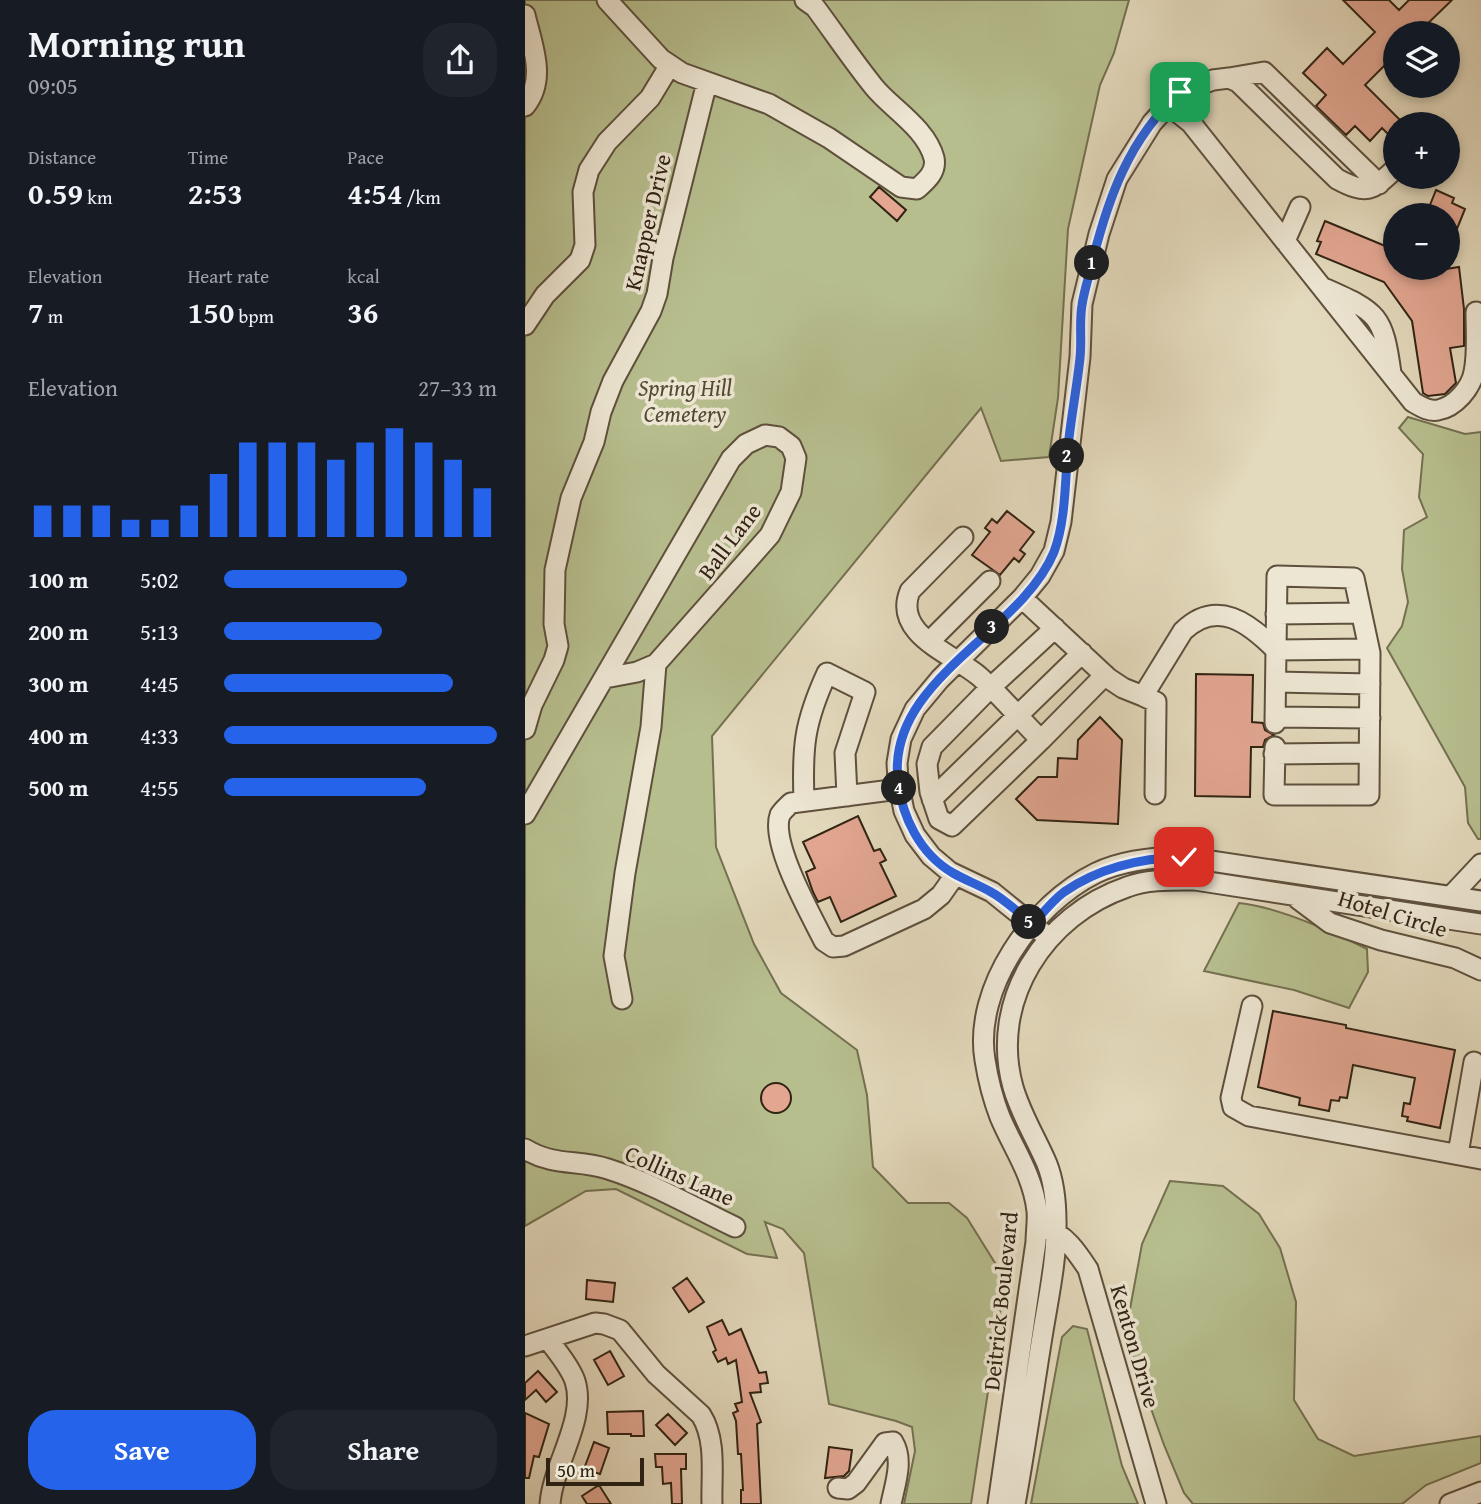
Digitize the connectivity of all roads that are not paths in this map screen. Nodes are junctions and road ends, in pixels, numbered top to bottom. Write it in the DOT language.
graph roads {
  1 [pos="525,0"];
  2 [pos="607,0"];
  3 [pos="805,0"];
  4 [pos="525,7"];
  5 [pos="525,15"];
  6 [pos="670,65"];
  7 [pos="707,82"];
  8 [pos="1167,104"];
  9 [pos="525,106"];
  10 [pos="1383,181"];
  11 [pos="1300,207"];
  12 [pos="1285,241"];
  13 [pos="1476,312"];
  14 [pos="525,325"];
  15 [pos="963,537"];
  16 [pos="990,581"];
  17 [pos="1022,598"];
  18 [pos="1361,613"];
  19 [pos="1276,614"];
  20 [pos="1055,628"];
  21 [pos="929,642"];
  22 [pos="1369,649"];
  23 [pos="1276,650"];
  24 [pos="1082,653"];
  25 [pos="957,662"];
  26 [pos="656,664"];
  27 [pos="1105,675"];
  28 [pos="605,678"];
  29 [pos="1276,682"];
  30 [pos="1370,684"];
  31 [pos="990,688"];
  32 [pos="1143,696"];
  33 [pos="1017,716"];
  34 [pos="1370,718"];
  35 [pos="525,729"];
  36 [pos="1041,740"];
  37 [pos="1369,753"];
  38 [pos="899,789"];
  39 [pos="1155,794"];
  40 [pos="848,796"];
  41 [pos="932,799"];
  42 [pos="804,801"];
  43 [pos="525,814"];
  44 [pos="1481,864"];
  45 [pos="955,875"];
  46 [pos="1294,896"];
  47 [pos="1451,896"];
  48 [pos="1481,901"];
  49 [pos="1033,924"];
  50 [pos="1481,924"];
  51 [pos="1049,938"];
  52 [pos="1481,970"];
  53 [pos="622,999"];
  54 [pos="1252,1006"];
  55 [pos="1475,1062"];
  56 [pos="525,1149"];
  57 [pos="1458,1154"];
  58 [pos="1481,1159"];
  59 [pos="1036,1226"];
  60 [pos="735,1227"];
  61 [pos="1056,1232"];
  62 [pos="548,1339"];
  63 [pos="525,1346"];
  64 [pos="838,1488"];
  65 [pos="1481,1492"];
  66 [pos="550,1504"];
  67 [pos="712,1504"];
  68 [pos="891,1504"];
  69 [pos="998,1504"];
  70 [pos="1015,1504"];
  71 [pos="1156,1504"];
  72 [pos="1450,1504"];
  1 -- 4 [label="street"];
  2 -- 6 [label="street"];
  3 -- 7 [label="street"];
  5 -- 9 [label="street"];
  6 -- 7 [label="street"];
  6 -- 14 [label="street"];
  7 -- 35 [label="street, Knapper Drive"];
  8 -- 10 [label="street"];
  8 -- 12 [label="street"];
  8 -- 17 [label="street"];
  11 -- 12 [label="street"];
  12 -- 13 [label="street"];
  15 -- 21 [label="street"];
  16 -- 21 [label="street"];
  17 -- 20 [label="street"];
  17 -- 25 [label="street"];
  18 -- 19 [label="street"];
  18 -- 19 [label="street"];
  18 -- 22 [label="street"];
  19 -- 23 [label="street"];
  20 -- 24 [label="street"];
  20 -- 31 [label="street"];
  21 -- 25 [label="street"];
  22 -- 23 [label="street"];
  22 -- 30 [label="street"];
  23 -- 29 [label="street"];
  23 -- 32 [label="street"];
  24 -- 27 [label="street"];
  24 -- 33 [label="street"];
  25 -- 31 [label="street"];
  25 -- 38 [label="street"];
  26 -- 28 [label="street"];
  26 -- 28 [label="street, Ball Lane"];
  26 -- 53 [label="street"];
  27 -- 32 [label="street"];
  27 -- 36 [label="street"];
  28 -- 43 [label="street, Ball Lane"];
  29 -- 30 [label="street"];
  29 -- 34 [label="street"];
  30 -- 34 [label="street"];
  31 -- 33 [label="street"];
  31 -- 41 [label="street"];
  32 -- 39 [label="street"];
  33 -- 36 [label="street"];
  33 -- 41 [label="street"];
  34 -- 37 [label="street"];
  36 -- 41 [label="street"];
  37 -- 37 [label="street"];
  38 -- 40 [label="street"];
  38 -- 45 [label="street"];
  40 -- 42 [label="street"];
  40 -- 42 [label="street"];
  42 -- 45 [label="street"];
  44 -- 47 [label="street"];
  45 -- 49 [label="street"];
  46 -- 50 [label="street, Deitrick Boulevard"];
  46 -- 51 [label="street, Deitrick Boulevard"];
  46 -- 52 [label="street, Hotel Circle"];
  47 -- 48 [label="street, Deitrick Boulevard"];
  47 -- 49 [label="street, Deitrick Boulevard"];
  49 -- 51 [label="street"];
  49 -- 59 [label="street, Deitrick Boulevard"];
  51 -- 61 [label="street, Deitrick Boulevard"];
  54 -- 57 [label="street"];
  55 -- 57 [label="street"];
  56 -- 60 [label="street, Collins Lane"];
  57 -- 58 [label="street"];
  59 -- 61 [label="street, Kenton Drive"];
  59 -- 69 [label="street, Deitrick Boulevard"];
  61 -- 70 [label="street, Deitrick Boulevard"];
  61 -- 71 [label="street, Kenton Drive"];
  62 -- 63 [label="street"];
  62 -- 66 [label="street"];
  62 -- 67 [label="street"];
  64 -- 68 [label="street"];
  65 -- 72 [label="street"];
}
